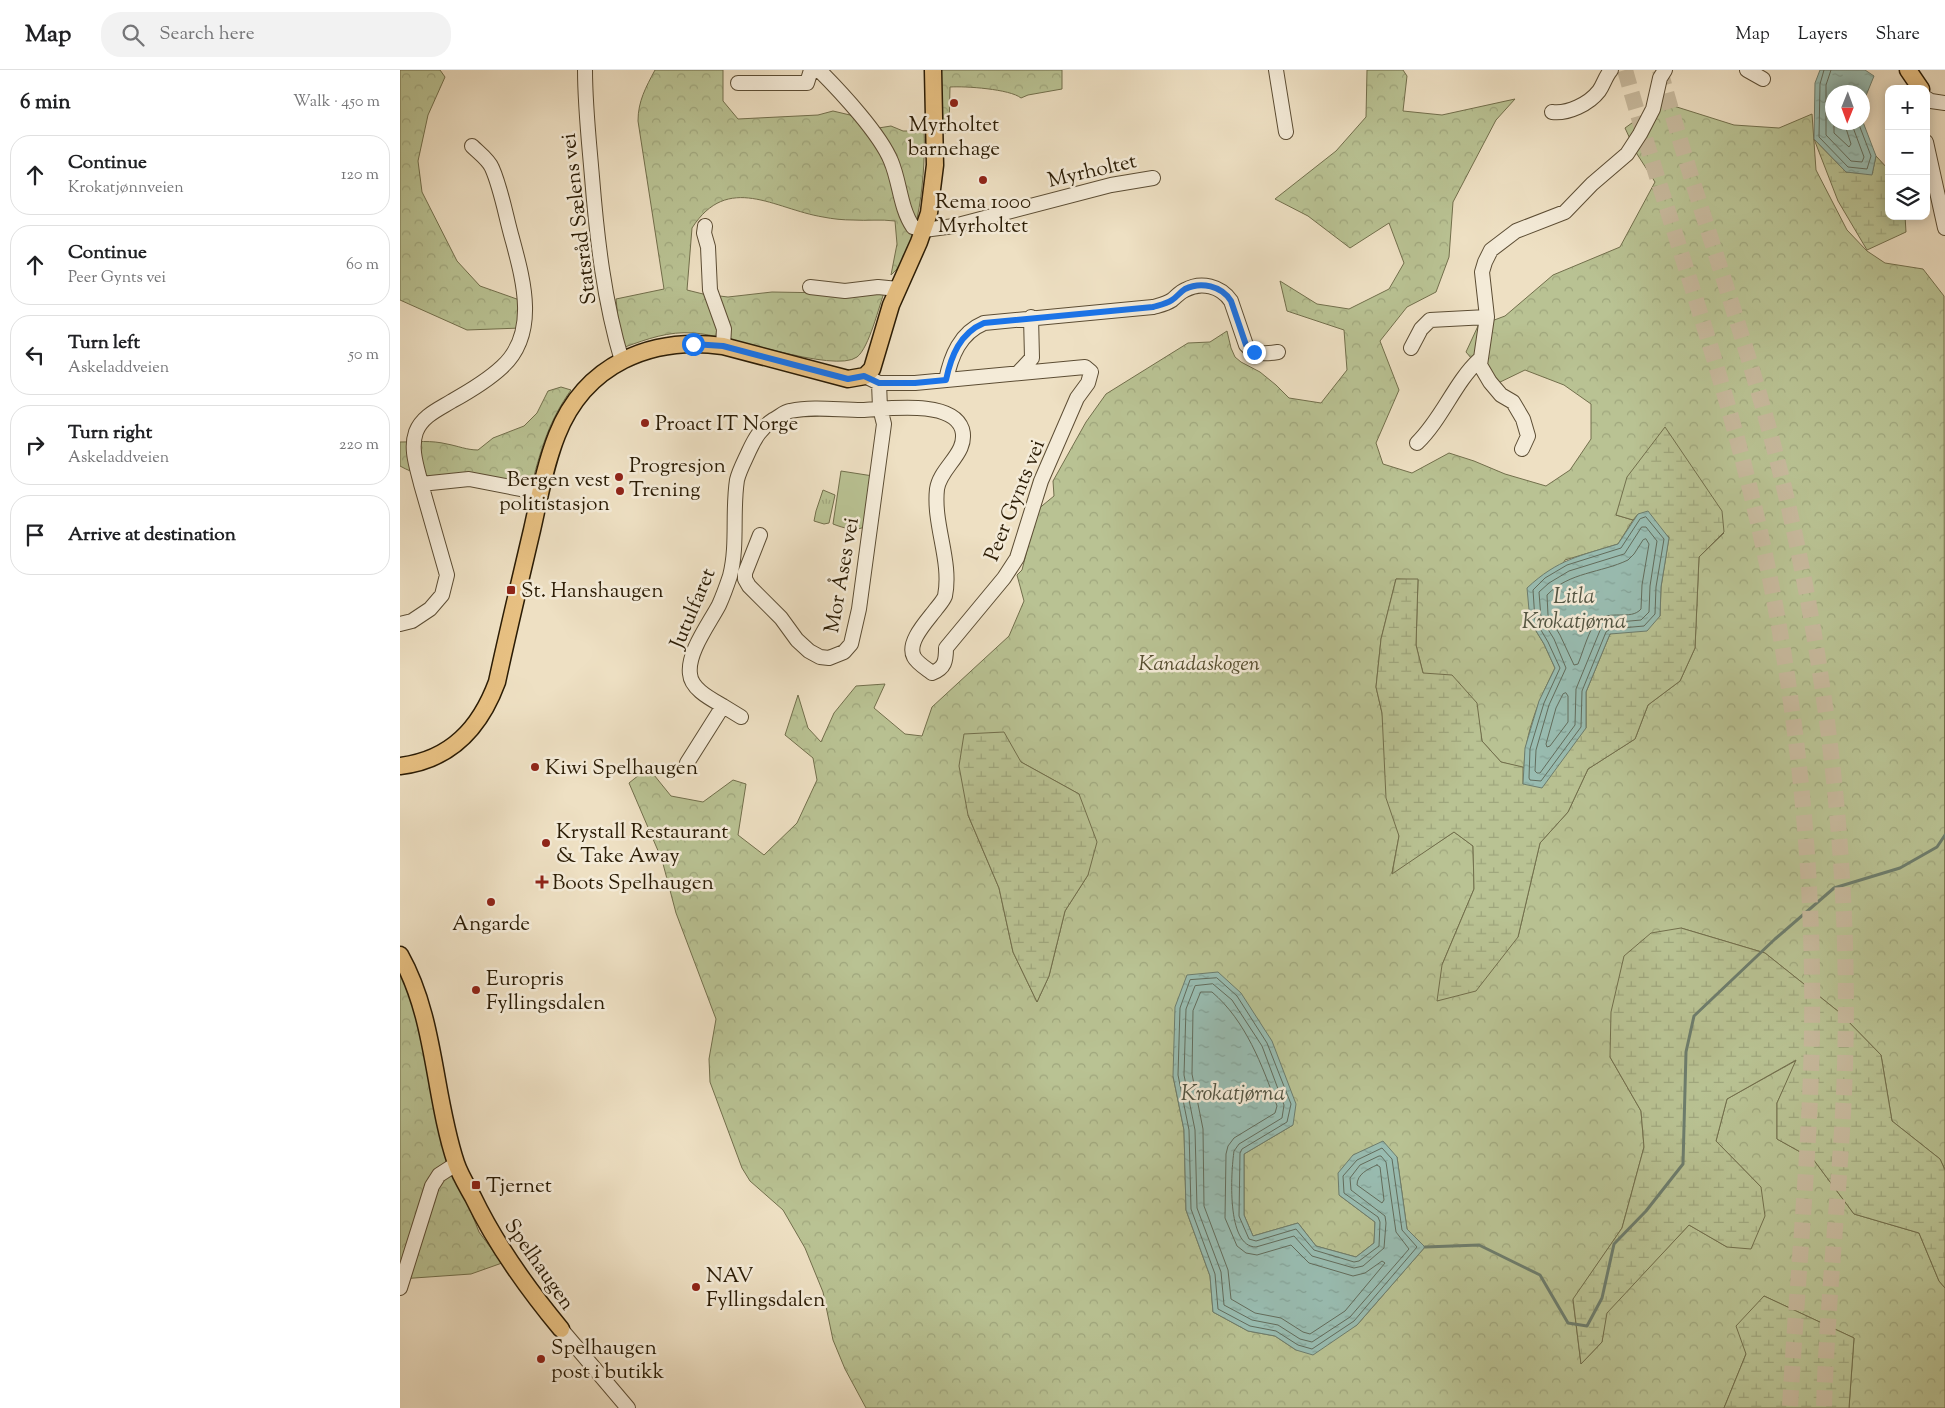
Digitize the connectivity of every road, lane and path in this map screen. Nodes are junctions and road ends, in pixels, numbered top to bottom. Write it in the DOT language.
graph roads {
  1 [pos="585,70"];
  2 [pos="811,70"];
  3 [pos="819,70"];
  4 [pos="933,70"];
  5 [pos="1611,70"];
  6 [pos="1665,70"];
  7 [pos="1746,70"];
  8 [pos="1908,70"];
  9 [pos="1274,74"];
  10 [pos="1763,79"];
  11 [pos="738,83"];
  12 [pos="1918,85"];
  13 [pos="1930,100"];
  14 [pos="1945,103"];
  15 [pos="1552,112"];
  16 [pos="1290,130"];
  17 [pos="472,146"];
  18 [pos="1930,160"];
  19 [pos="1152,178"];
  20 [pos="705,226"];
  21 [pos="1945,228"];
  22 [pos="924,230"];
  23 [pos="810,287"];
  24 [pos="898,289"];
  25 [pos="1031,317"];
  26 [pos="1488,317"];
  27 [pos="723,346"];
  28 [pos="1411,348"];
  29 [pos="1278,352"];
  30 [pos="1479,360"];
  31 [pos="622,361"];
  32 [pos="1018,373"];
  33 [pos="872,379"];
  34 [pos="946,380"];
  35 [pos="880,408"];
  36 [pos="1417,442"];
  37 [pos="1522,449"];
  38 [pos="421,484"];
  39 [pos="541,493"];
  40 [pos="760,535"];
  41 [pos="400,624"];
  42 [pos="723,706"];
  43 [pos="741,716"];
  44 [pos="687,764"];
  45 [pos="400,766"];
  46 [pos="400,955"];
  47 [pos="456,1164"];
  48 [pos="400,1288"];
  49 [pos="561,1329"];
  50 [pos="628,1408"];
  1 -- 31 [label="street, Statsråd Sælens vei"];
  2 -- 11 [label="street"];
  3 -- 22 [label="street"];
  4 -- 22 [label="main road"];
  5 -- 15 [label="street"];
  6 -- 26 [label="street"];
  7 -- 10 [label="street"];
  8 -- 12 [label="main road"];
  9 -- 16 [label="street"];
  13 -- 14 [label="street"];
  17 -- 38 [label="street"];
  18 -- 21 [label="street"];
  19 -- 22 [label="street, Myrholtet"];
  20 -- 27 [label="street"];
  22 -- 24 [label="main road"];
  23 -- 24 [label="street"];
  24 -- 33 [label="main road"];
  25 -- 29 [label="street"];
  25 -- 32 [label="street"];
  25 -- 34 [label="street"];
  26 -- 28 [label="street"];
  26 -- 30 [label="street"];
  27 -- 31 [label="main road"];
  27 -- 33 [label="main road"];
  30 -- 36 [label="street"];
  30 -- 37 [label="street"];
  31 -- 39 [label="main road"];
  32 -- 34 [label="street, Peer Gynts vei"];
  32 -- 35 [label="street, Peer Gynts vei"];
  33 -- 34 [label="street, Peer Gynts vei"];
  33 -- 35 [label="street, Mor Åses vei"];
  35 -- 40 [label="street, Mor Åses vei"];
  35 -- 42 [label="street, Jutulfaret"];
  38 -- 39 [label="street"];
  38 -- 41 [label="street"];
  39 -- 45 [label="main road"];
  42 -- 43 [label="street, Jutulfaret"];
  42 -- 44 [label="street"];
  46 -- 47 [label="main road, Spelhaugen"];
  47 -- 48 [label="street"];
  47 -- 49 [label="main road, Spelhaugen"];
  49 -- 50 [label="street, Spelhaugen"];
}
